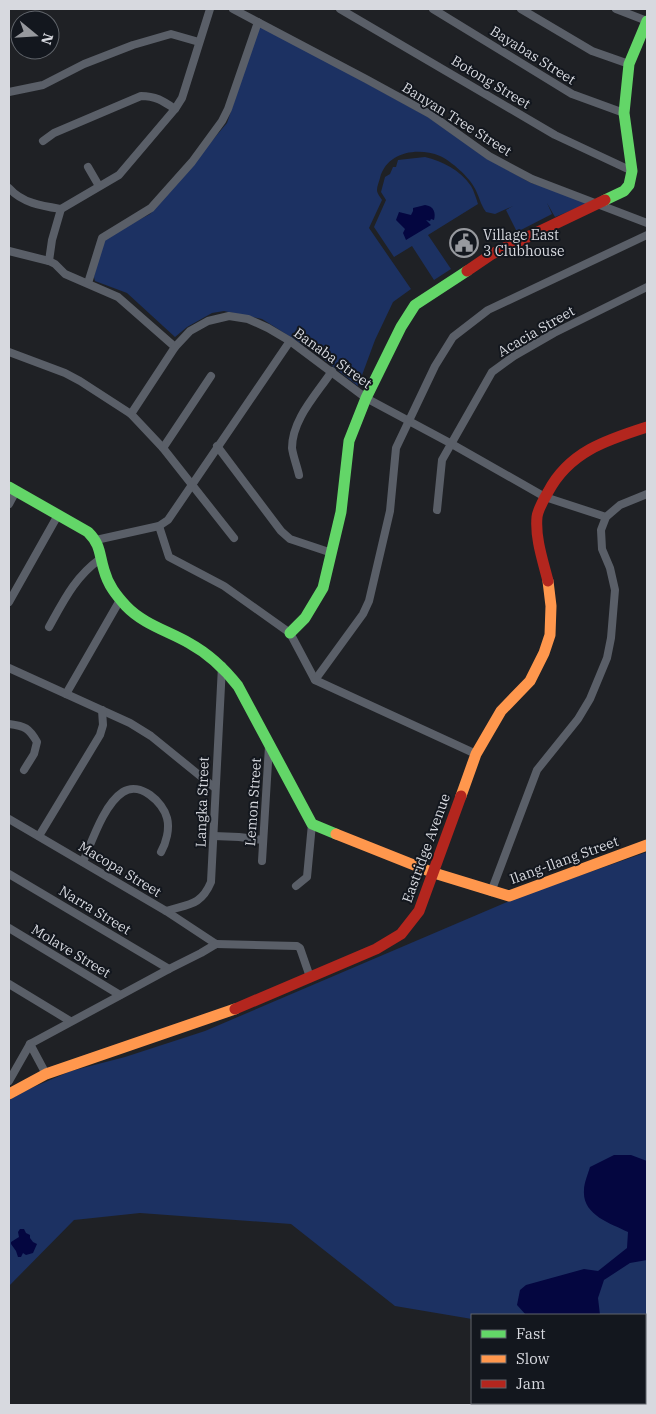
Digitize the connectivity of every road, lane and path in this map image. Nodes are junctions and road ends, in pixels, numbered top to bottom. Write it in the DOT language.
graph roads {
  1 [pos="210,9"];
  2 [pos="233,9"];
  3 [pos="340,9"];
  4 [pos="433,9"];
  5 [pos="521,9"];
  6 [pos="616,9"];
  7 [pos="647,21"];
  8 [pos="258,22"];
  9 [pos="198,42"];
  10 [pos="629,64"];
  11 [pos="9,92"];
  12 [pos="175,109"];
  13 [pos="624,113"];
  14 [pos="43,141"];
  15 [pos="88,167"];
  16 [pos="632,171"];
  17 [pos="100,186"];
  18 [pos="9,188"];
  19 [pos="598,204"];
  20 [pos="61,209"];
  21 [pos="647,223"];
  22 [pos="647,235"];
  23 [pos="9,251"];
  24 [pos="49,261"];
  25 [pos="88,283"];
  26 [pos="647,287"];
  27 [pos="290,341"];
  28 [pos="175,347"];
  29 [pos="9,352"];
  30 [pos="332,371"];
  31 [pos="211,376"];
  32 [pos="366,398"];
  33 [pos="130,414"];
  34 [pos="409,421"];
  35 [pos="647,427"];
  36 [pos="450,443"];
  37 [pos="217,446"];
  38 [pos="163,448"];
  39 [pos="299,475"];
  40 [pos="192,486"];
  41 [pos="12,489"];
  42 [pos="647,494"];
  43 [pos="545,498"];
  44 [pos="9,504"];
  45 [pos="437,510"];
  46 [pos="58,515"];
  47 [pos="606,517"];
  48 [pos="159,526"];
  49 [pos="234,538"];
  50 [pos="96,540"];
  51 [pos="332,553"];
  52 [pos="100,559"];
  53 [pos="120,600"];
  54 [pos="9,602"];
  55 [pos="50,627"];
  56 [pos="290,633"];
  57 [pos="222,666"];
  58 [pos="9,668"];
  59 [pos="315,680"];
  60 [pos="66,694"];
  61 [pos="102,710"];
  62 [pos="9,724"];
  63 [pos="269,744"];
  64 [pos="476,754"];
  65 [pos="24,770"];
  66 [pos="215,788"];
  67 [pos="9,819"];
  68 [pos="312,824"];
  69 [pos="39,836"];
  70 [pos="214,836"];
  71 [pos="263,840"];
  72 [pos="647,845"];
  73 [pos="161,852"];
  74 [pos="262,861"];
  75 [pos="82,862"];
  76 [pos="434,872"];
  77 [pos="9,874"];
  78 [pos="296,886"];
  79 [pos="491,892"];
  80 [pos="166,911"];
  81 [pos="9,928"];
  82 [pos="216,944"];
  83 [pos="169,968"];
  84 [pos="310,977"];
  85 [pos="9,984"];
  86 [pos="120,995"];
  87 [pos="70,1021"];
  88 [pos="30,1044"];
  89 [pos="46,1074"];
  90 [pos="9,1081"];
  91 [pos="9,1094"];
  1 -- 9 [label="street"];
  2 -- 8 [label="street, Banyan Tree Street"];
  3 -- 16 [label="street, Botong Street"];
  4 -- 13 [label="street, Bayabas Street"];
  5 -- 10 [label="street"];
  6 -- 7 [label="street"];
  7 -- 10 [label="street"];
  8 -- 19 [label="street, Banyan Tree Street"];
  8 -- 25 [label="street"];
  9 -- 11 [label="street"];
  9 -- 12 [label="street"];
  10 -- 13 [label="street"];
  12 -- 14 [label="street"];
  12 -- 17 [label="street"];
  13 -- 16 [label="street"];
  15 -- 17 [label="street"];
  16 -- 19 [label="street"];
  17 -- 20 [label="street"];
  18 -- 20 [label="street"];
  19 -- 21 [label="street, Banyan Tree Street"];
  19 -- 32 [label="street"];
  20 -- 24 [label="street"];
  22 -- 34 [label="street"];
  23 -- 24 [label="street"];
  24 -- 25 [label="street"];
  25 -- 28 [label="street"];
  26 -- 36 [label="street, Acacia Street"];
  27 -- 28 [label="street, Banaba Street"];
  27 -- 30 [label="street, Banaba Street"];
  27 -- 37 [label="street"];
  28 -- 33 [label="street, Banaba Street"];
  29 -- 33 [label="street"];
  30 -- 32 [label="street, Banaba Street"];
  30 -- 39 [label="street"];
  31 -- 38 [label="street"];
  32 -- 34 [label="street, Banaba Street"];
  32 -- 51 [label="street"];
  33 -- 38 [label="street"];
  34 -- 36 [label="street, Banaba Street"];
  34 -- 59 [label="street"];
  35 -- 43 [label="street, Eastridge Avenue"];
  36 -- 43 [label="street, Banaba Street"];
  36 -- 45 [label="street, Acacia Street"];
  37 -- 40 [label="street"];
  37 -- 51 [label="street"];
  38 -- 40 [label="street"];
  40 -- 48 [label="street"];
  40 -- 49 [label="street"];
  41 -- 44 [label="street"];
  41 -- 46 [label="street"];
  42 -- 47 [label="street"];
  43 -- 47 [label="street, Banaba Street"];
  43 -- 64 [label="street, Eastridge Avenue"];
  46 -- 50 [label="street"];
  46 -- 54 [label="street"];
  47 -- 79 [label="street"];
  48 -- 50 [label="street"];
  48 -- 56 [label="street"];
  50 -- 52 [label="street"];
  51 -- 56 [label="street"];
  52 -- 53 [label="street"];
  52 -- 55 [label="street"];
  53 -- 57 [label="street"];
  53 -- 60 [label="street"];
  56 -- 59 [label="street"];
  57 -- 63 [label="street"];
  57 -- 66 [label="street, Langka Street"];
  58 -- 60 [label="street"];
  59 -- 64 [label="street"];
  60 -- 61 [label="street"];
  61 -- 66 [label="street"];
  61 -- 69 [label="street"];
  62 -- 65 [label="street"];
  63 -- 68 [label="street"];
  63 -- 71 [label="street, Lemon Street"];
  64 -- 76 [label="street, Eastridge Avenue"];
  66 -- 70 [label="street, Langka Street"];
  67 -- 69 [label="street, Macopa Street"];
  68 -- 76 [label="street, Ilang-Ilang Street"];
  68 -- 78 [label="street"];
  69 -- 75 [label="street, Macopa Street"];
  70 -- 71 [label="street"];
  70 -- 80 [label="street, Langka Street"];
  71 -- 74 [label="street, Lemon Street"];
  72 -- 79 [label="street, Ilang-Ilang Street"];
  73 -- 75 [label="street"];
  75 -- 80 [label="street, Macopa Street"];
  76 -- 79 [label="street, Ilang-Ilang Street"];
  76 -- 84 [label="street, Eastridge Avenue"];
  77 -- 83 [label="street, Narra Street"];
  80 -- 82 [label="street, Macopa Street"];
  81 -- 86 [label="street, Molave Street"];
  82 -- 83 [label="street"];
  82 -- 84 [label="street"];
  83 -- 86 [label="street"];
  84 -- 89 [label="street, Eastridge Avenue"];
  85 -- 87 [label="street"];
  86 -- 87 [label="street"];
  87 -- 88 [label="street"];
  88 -- 89 [label="street"];
  88 -- 90 [label="street"];
  89 -- 91 [label="street, Eastridge Avenue"];
}
